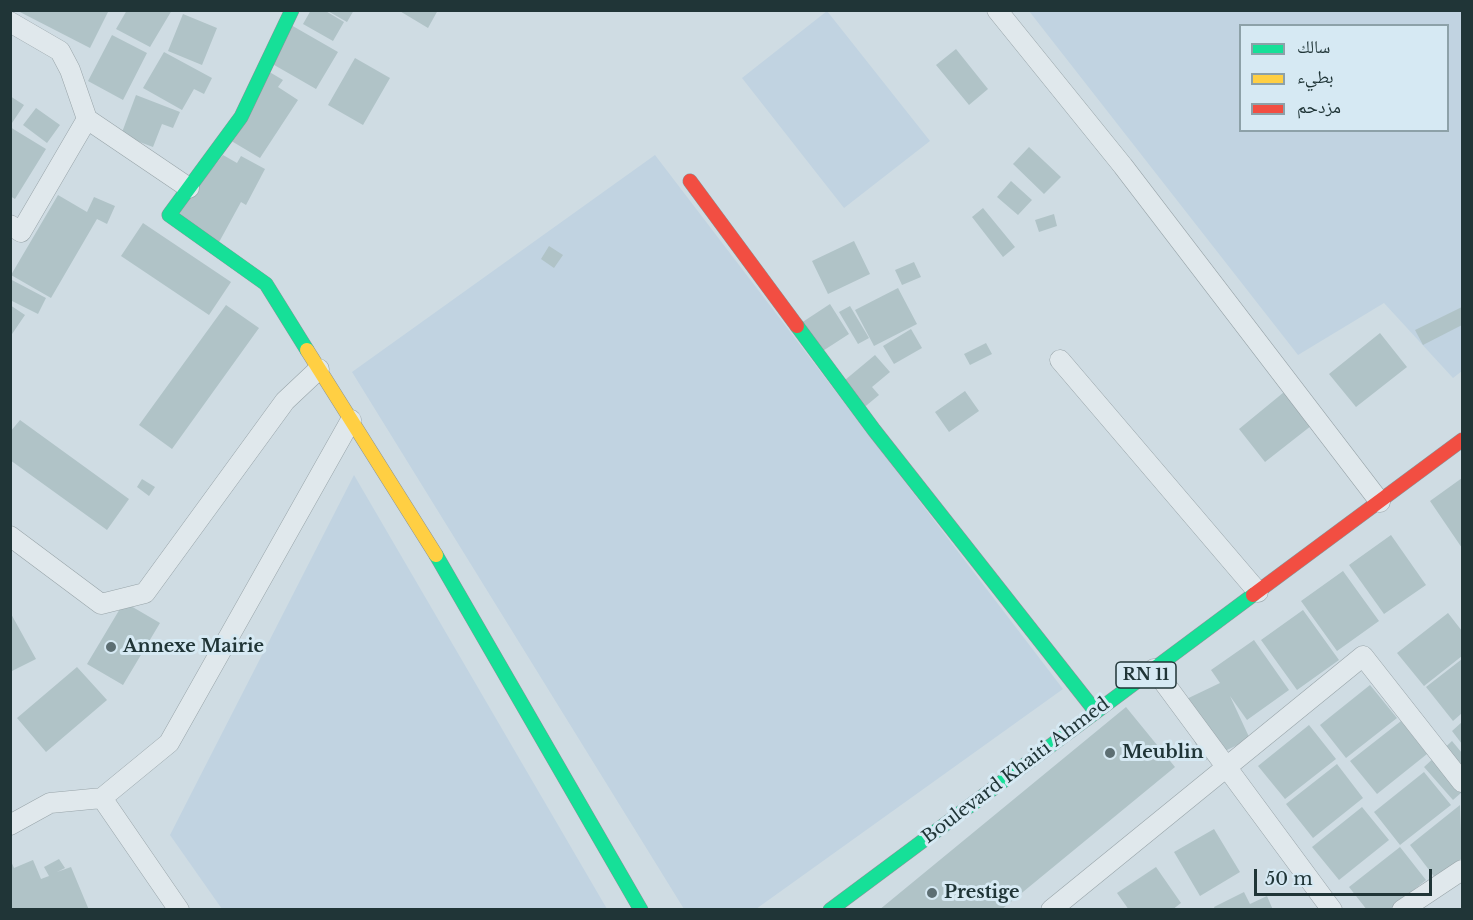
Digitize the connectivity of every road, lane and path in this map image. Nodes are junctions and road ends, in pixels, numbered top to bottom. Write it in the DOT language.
graph roads {
  1 [pos="292,10"];
  2 [pos="997,10"];
  3 [pos="10,22"];
  4 [pos="87,119"];
  5 [pos="690,181"];
  6 [pos="189,188"];
  7 [pos="10,225"];
  8 [pos="1060,360"];
  9 [pos="319,369"];
  10 [pos="351,420"];
  11 [pos="1462,440"];
  12 [pos="1380,501"];
  13 [pos="10,536"];
  14 [pos="1258,592"];
  15 [pos="1154,669"];
  16 [pos="1096,712"];
  17 [pos="1226,768"];
  18 [pos="1462,782"];
  19 [pos="102,798"];
  20 [pos="50,803"];
  21 [pos="10,812"];
  22 [pos="10,825"];
  23 [pos="1462,870"];
  24 [pos="179,909"];
  25 [pos="641,909"];
  26 [pos="830,909"];
  27 [pos="1051,909"];
  28 [pos="1332,909"];
  29 [pos="1402,909"];
  1 -- 6 [label="main road"];
  2 -- 12 [label="street"];
  3 -- 4 [label="street"];
  4 -- 6 [label="street"];
  4 -- 7 [label="street"];
  5 -- 16 [label="main road"];
  6 -- 9 [label="main road"];
  8 -- 14 [label="street"];
  9 -- 10 [label="main road"];
  9 -- 13 [label="street"];
  10 -- 19 [label="street"];
  10 -- 25 [label="main road"];
  11 -- 12 [label="main road, Boulevard Khaiti Ahmed / RN 11"];
  12 -- 14 [label="main road, Boulevard Khaiti Ahmed / RN 11"];
  14 -- 15 [label="main road, Boulevard Khaiti Ahmed / RN 11"];
  15 -- 16 [label="main road, Boulevard Khaiti Ahmed / RN 11"];
  15 -- 17 [label="street"];
  16 -- 26 [label="main road, Boulevard Khaiti Ahmed / RN 11"];
  17 -- 18 [label="street"];
  17 -- 27 [label="street"];
  17 -- 28 [label="street"];
  19 -- 20 [label="street"];
  19 -- 24 [label="street"];
  20 -- 21 [label="street"];
  20 -- 22 [label="street"];
  23 -- 29 [label="street"];
}
